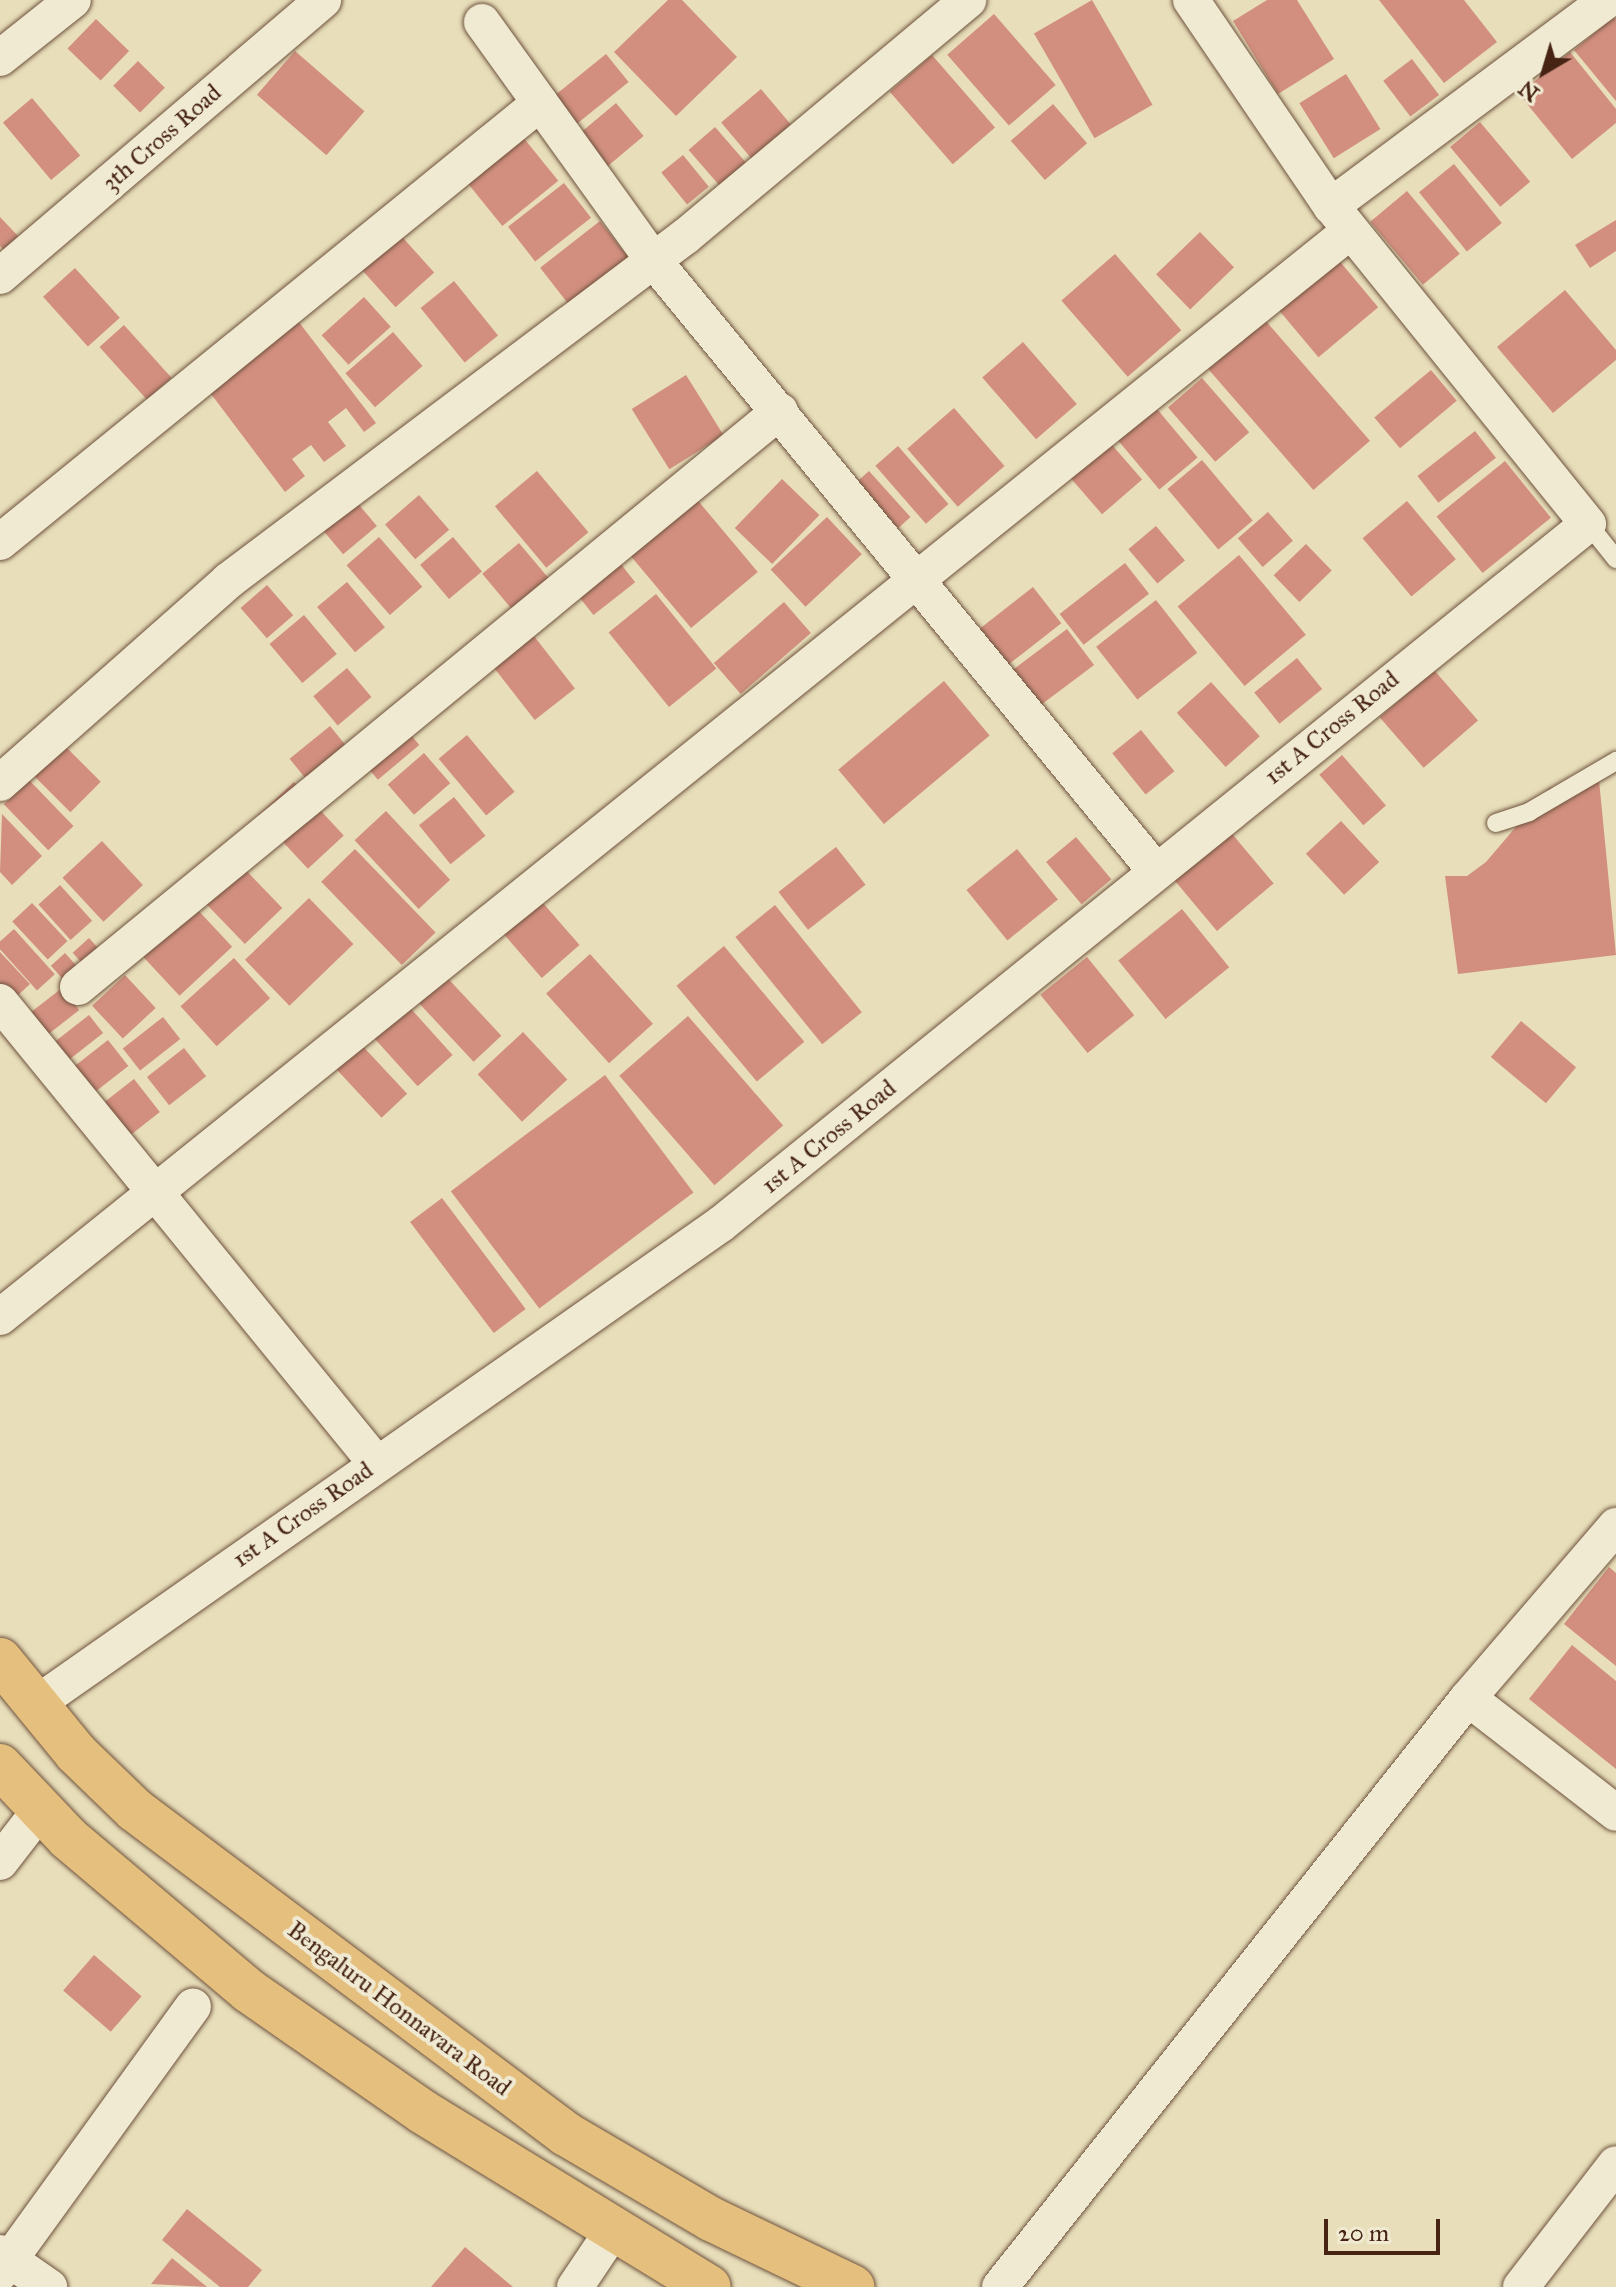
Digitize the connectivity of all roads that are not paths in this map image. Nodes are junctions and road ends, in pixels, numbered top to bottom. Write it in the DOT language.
graph roads {
  1 [pos="73,0"];
  2 [pos="968,0"];
  3 [pos="1191,0"];
  4 [pos="1607,0"];
  5 [pos="301,7"];
  6 [pos="482,22"];
  7 [pos="0,58"];
  8 [pos="540,103"];
  9 [pos="1341,218"];
  10 [pos="654,261"];
  11 [pos="0,276"];
  12 [pos="780,411"];
  13 [pos="1588,524"];
  14 [pos="0,542"];
  15 [pos="1616,559"];
  16 [pos="918,575"];
  17 [pos="1616,761"];
  18 [pos="0,783"];
  19 [pos="1496,823"];
  20 [pos="1155,870"];
  21 [pos="78,987"];
  22 [pos="0,1002"];
  23 [pos="155,1192"];
  24 [pos="0,1317"];
  25 [pos="376,1463"];
  26 [pos="1616,1526"];
  27 [pos="0,1660"];
  28 [pos="1468,1698"];
  29 [pos="36,1704"];
  30 [pos="0,1766"];
  31 [pos="41,1809"];
  32 [pos="1616,1813"];
  33 [pos="0,1862"];
  34 [pos="193,2006"];
  35 [pos="1616,2164"];
  36 [pos="612,2232"];
  37 [pos="3,2262"];
  38 [pos="49,2287"];
  39 [pos="575,2287"];
  40 [pos="709,2287"];
  41 [pos="852,2287"];
  42 [pos="1000,2287"];
  43 [pos="1521,2287"];
  1 -- 7 [label="street"];
  2 -- 10 [label="street"];
  3 -- 9 [label="street"];
  4 -- 9 [label="street"];
  5 -- 11 [label="street, 3th Cross Road"];
  6 -- 8 [label="street"];
  8 -- 10 [label="street"];
  8 -- 14 [label="street"];
  9 -- 13 [label="street"];
  9 -- 16 [label="street"];
  10 -- 12 [label="street"];
  10 -- 18 [label="street"];
  12 -- 16 [label="street"];
  12 -- 21 [label="street"];
  13 -- 15 [label="lane"];
  13 -- 20 [label="street, 1st A Cross Road"];
  16 -- 20 [label="street"];
  16 -- 23 [label="street"];
  17 -- 19 [label="lane"];
  20 -- 25 [label="street, 1st A Cross Road"];
  22 -- 23 [label="street"];
  23 -- 24 [label="street"];
  23 -- 25 [label="street"];
  25 -- 29 [label="street, 1st A Cross Road"];
  26 -- 28 [label="street"];
  27 -- 29 [label="main road, Bengaluru Honnavara Road"];
  28 -- 32 [label="street"];
  28 -- 42 [label="street"];
  29 -- 41 [label="main road, Bengaluru Honnavara Road"];
  30 -- 31 [label="main road"];
  31 -- 33 [label="street"];
  31 -- 36 [label="main road"];
  34 -- 37 [label="street"];
  35 -- 43 [label="street"];
  36 -- 39 [label="street"];
  36 -- 40 [label="main road"];
  37 -- 38 [label="street"];
}
